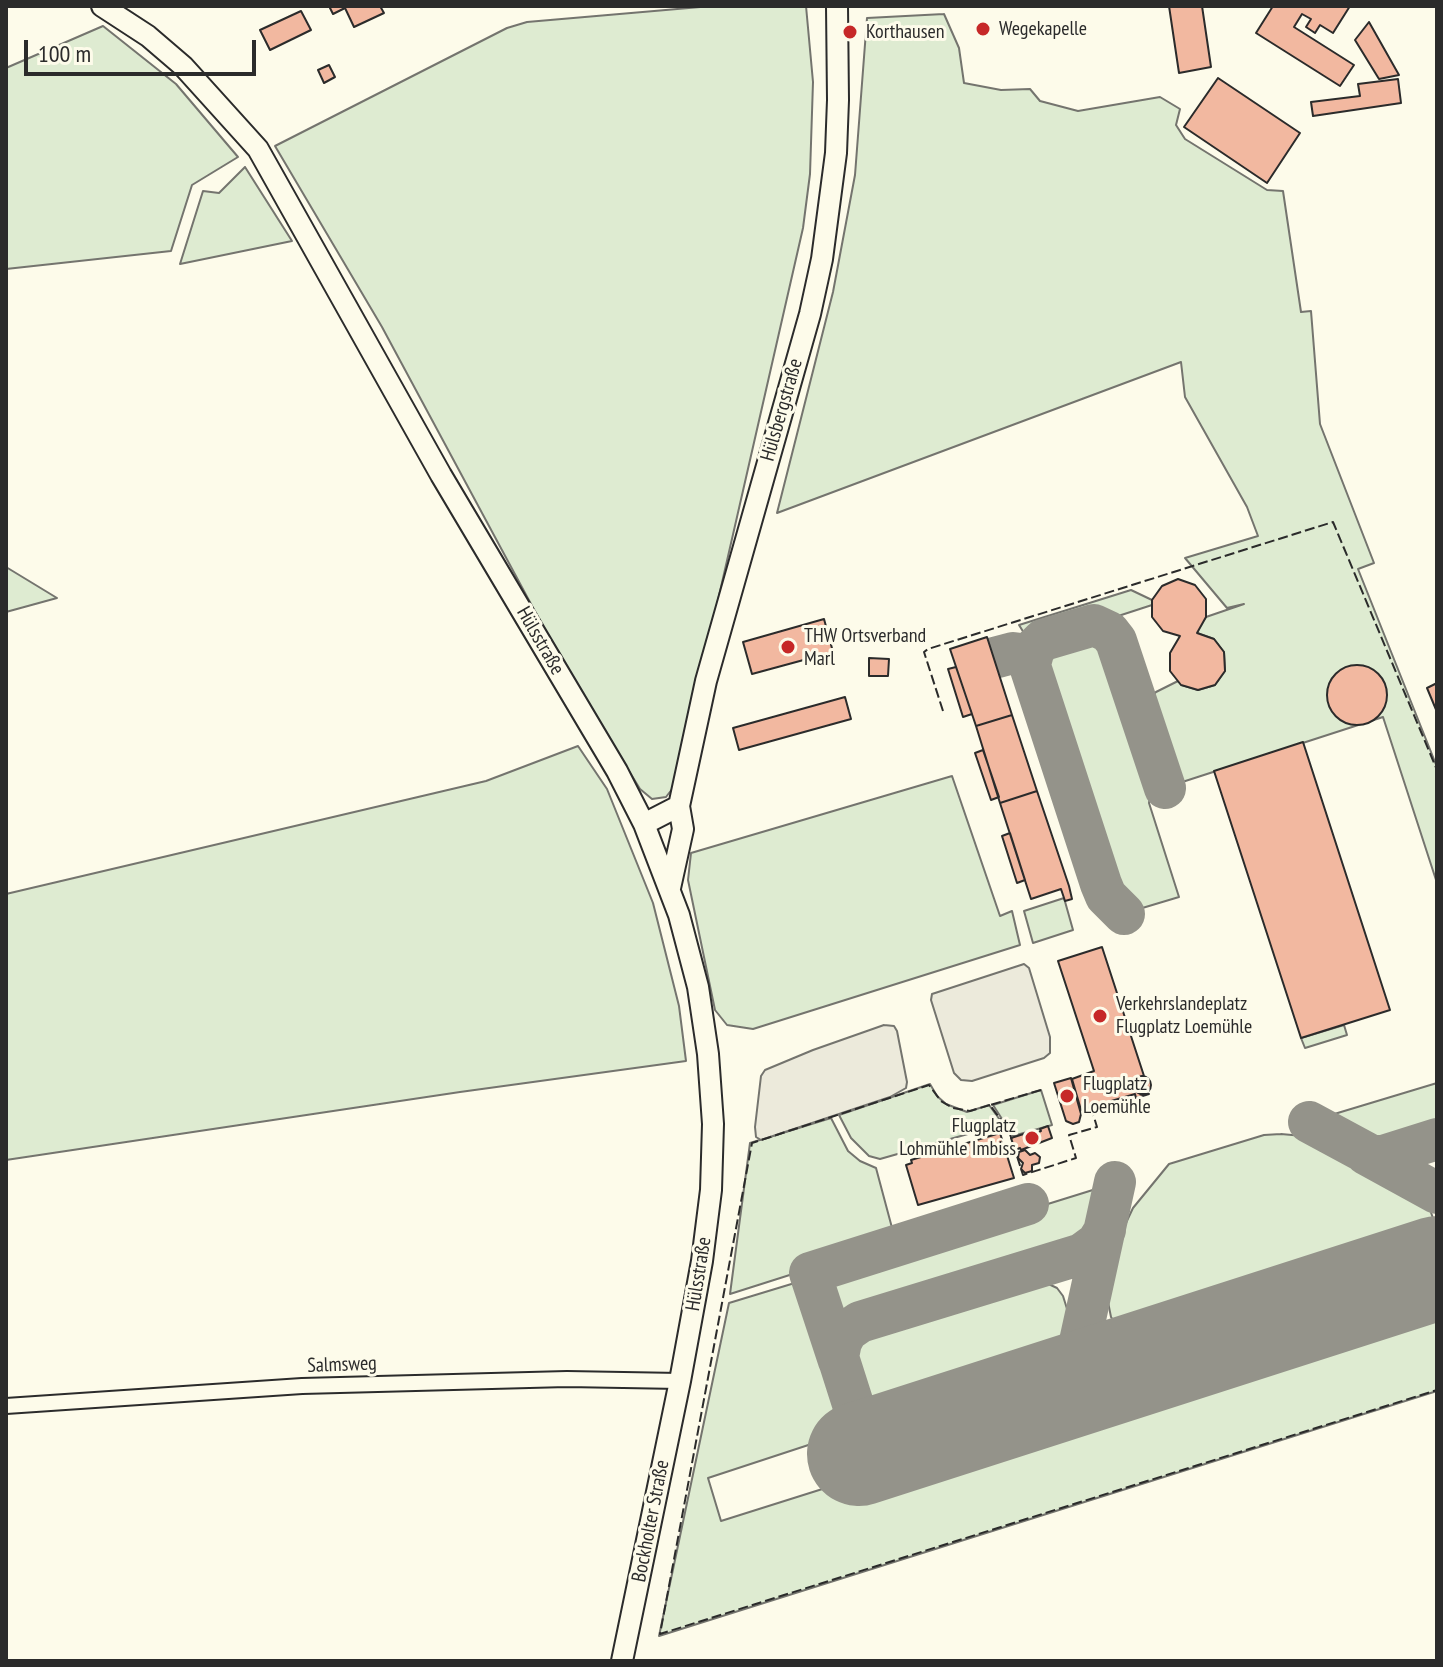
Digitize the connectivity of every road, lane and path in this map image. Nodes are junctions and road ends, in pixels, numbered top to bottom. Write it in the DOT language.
graph roads {
  1 [pos="102,6"];
  2 [pos="837,6"];
  3 [pos="679,806"];
  4 [pos="644,824"];
  5 [pos="670,888"];
  6 [pos="680,1381"];
  7 [pos="6,1406"];
  8 [pos="622,1661"];
  1 -- 4 [label="street, Hülsstraße"];
  2 -- 3 [label="street, Hülsbergstraße"];
  3 -- 4 [label="street"];
  3 -- 5 [label="street, Hülsbergstraße"];
  4 -- 5 [label="street, Hülsstraße"];
  5 -- 6 [label="street, Hülsstraße"];
  6 -- 7 [label="street, Salmsweg"];
  6 -- 8 [label="street, Bockholter Straße"];
}
